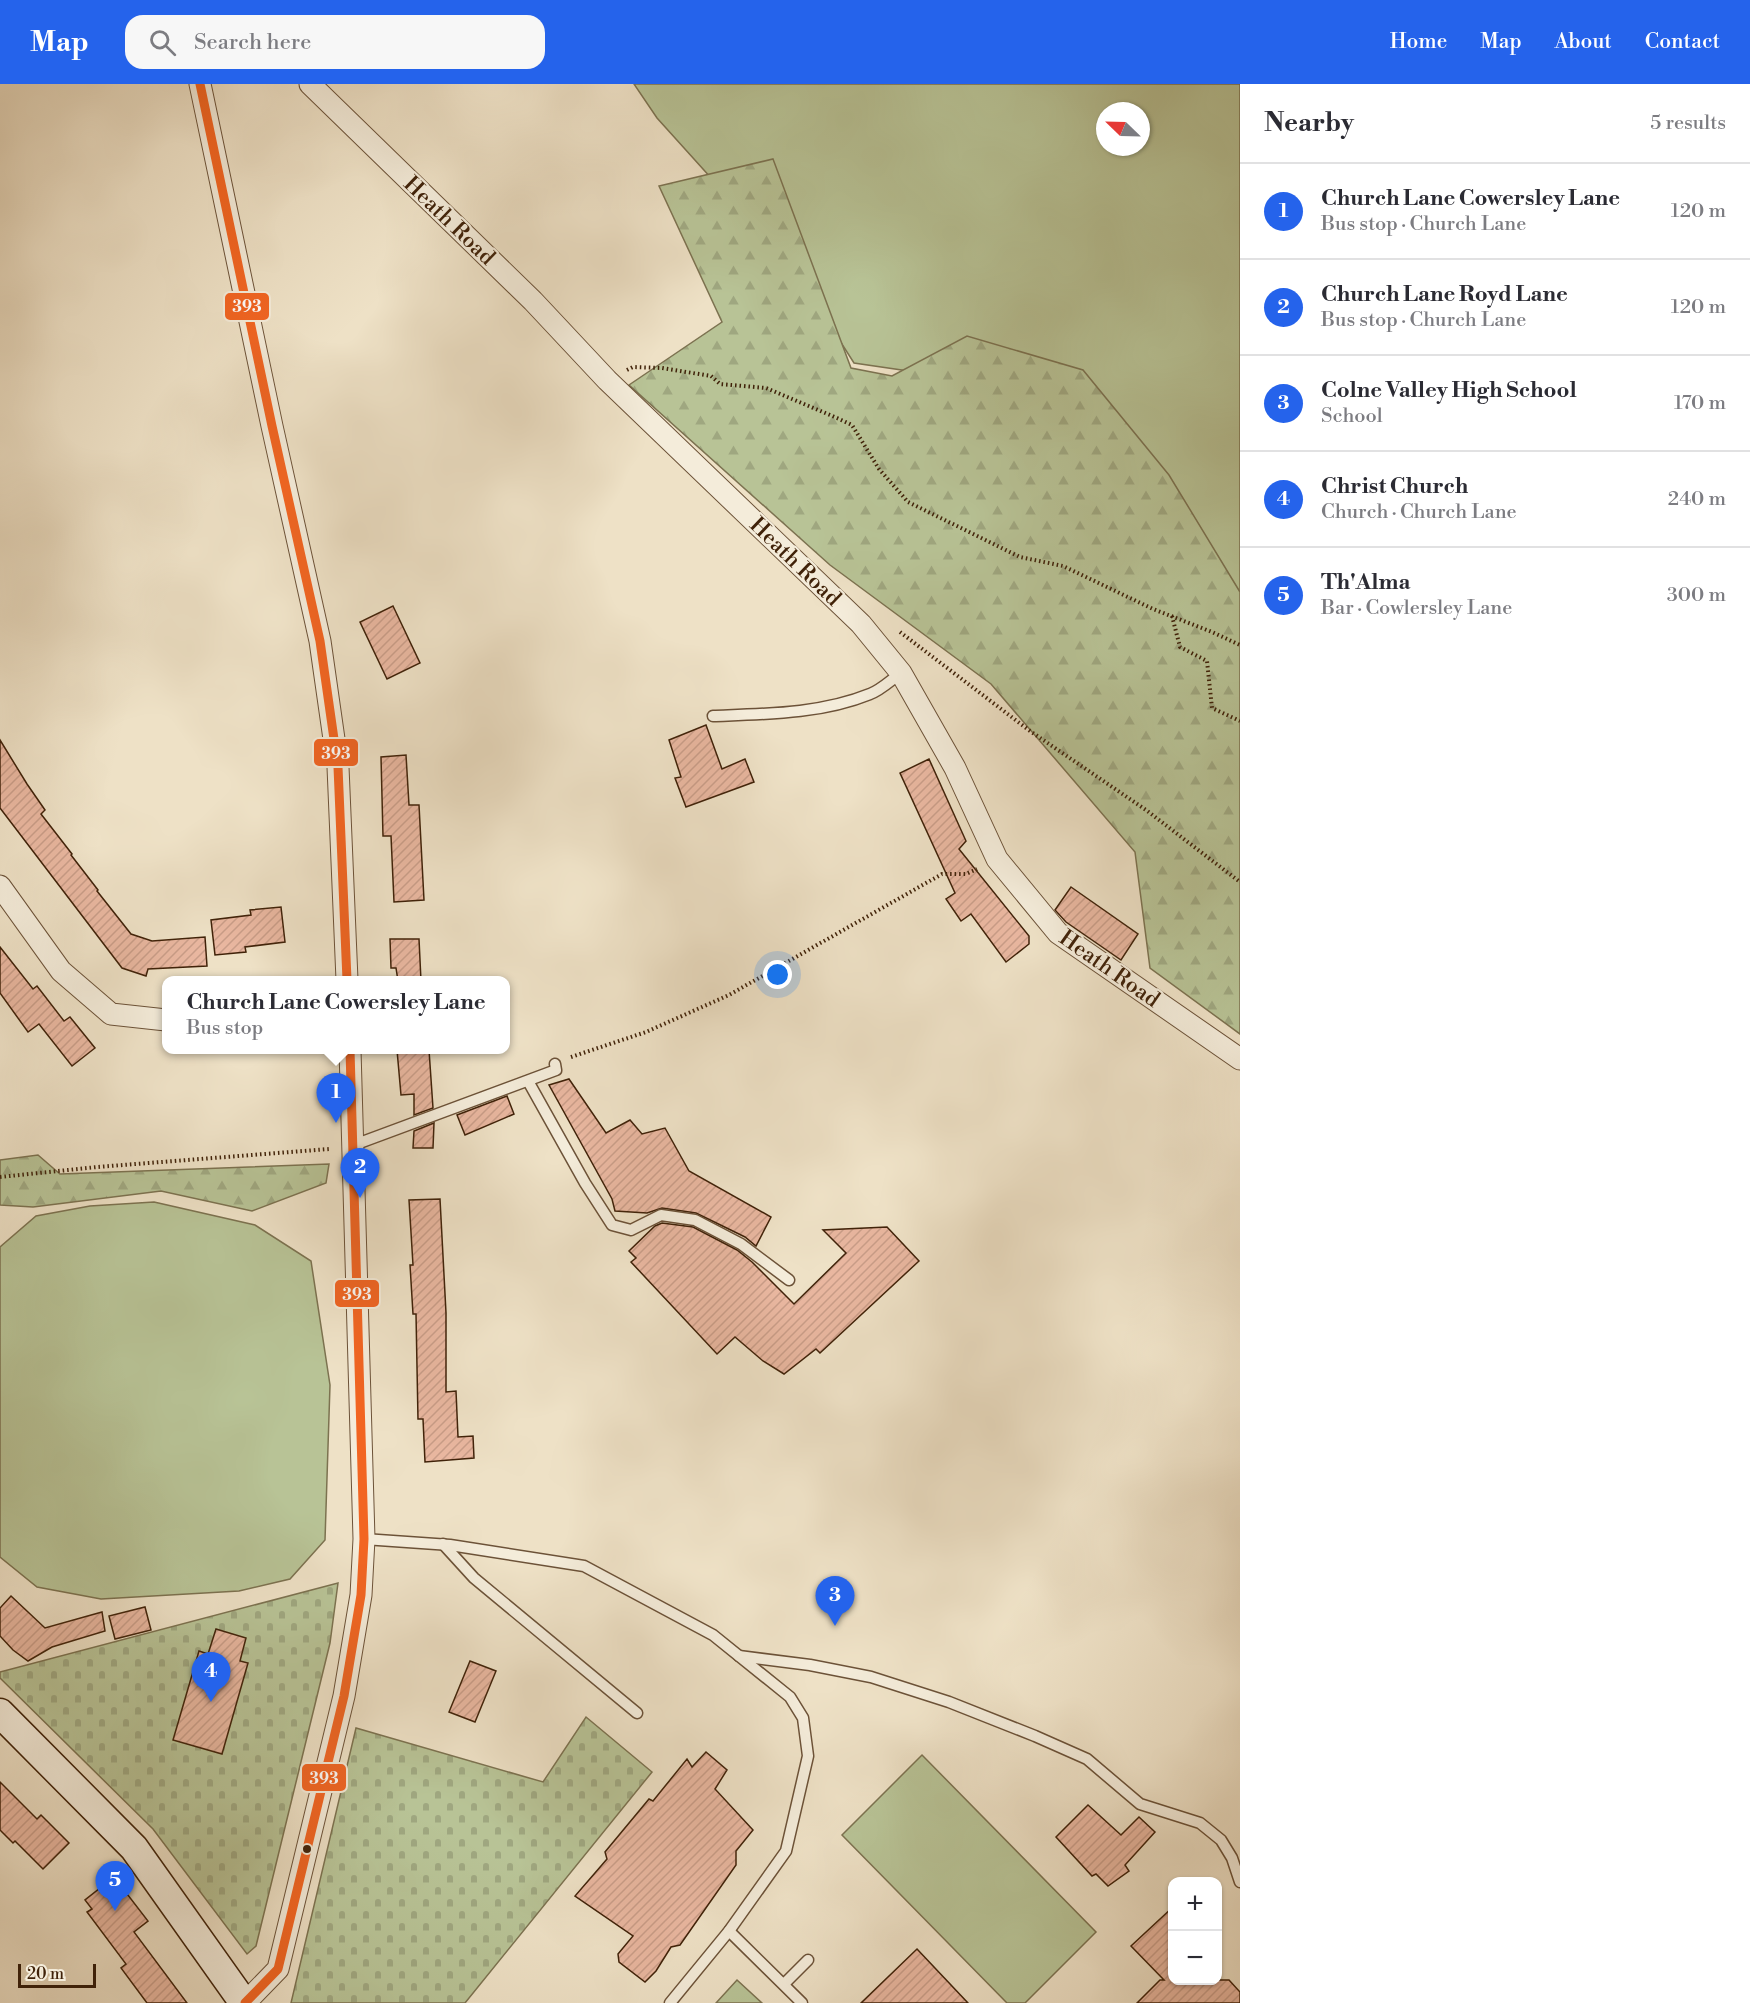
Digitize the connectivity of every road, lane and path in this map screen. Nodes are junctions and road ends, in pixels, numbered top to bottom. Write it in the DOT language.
graph roads {
  1 [pos="200,84"];
  2 [pos="310,84"];
  3 [pos="607,380"];
  4 [pos="1172,616"];
  5 [pos="861,624"];
  6 [pos="1240,645"];
  7 [pos="901,673"];
  8 [pos="713,716"];
  9 [pos="1240,721"];
  10 [pos="997,859"];
  11 [pos="1240,882"];
  12 [pos="0,886"];
  13 [pos="347,976"];
  14 [pos="162,1020"];
  15 [pos="350,1054"];
  16 [pos="1240,1059"];
  17 [pos="555,1064"];
  18 [pos="528,1081"];
  19 [pos="354,1145"];
  20 [pos="0,1177"];
  21 [pos="789,1280"];
  22 [pos="364,1539"];
  23 [pos="443,1544"];
  24 [pos="739,1656"];
  25 [pos="637,1713"];
  26 [pos="6,1724"];
  27 [pos="1240,1882"];
  28 [pos="729,1931"];
  29 [pos="808,1960"];
  30 [pos="784,1984"];
  31 [pos="245,2003"];
  32 [pos="670,2003"];
  33 [pos="802,2003"];
  1 -- 13 [label="street"];
  2 -- 3 [label="street, Heath Road"];
  3 -- 4 [label="path"];
  3 -- 5 [label="street, Heath Road"];
  4 -- 6 [label="path"];
  4 -- 9 [label="path"];
  5 -- 7 [label="street, Heath Road"];
  5 -- 11 [label="path"];
  7 -- 8 [label="lane"];
  7 -- 10 [label="street, Heath Road"];
  10 -- 16 [label="street, Heath Road"];
  10 -- 17 [label="path"];
  12 -- 14 [label="street"];
  15 -- 19 [label="street"];
  17 -- 18 [label="lane"];
  18 -- 19 [label="lane"];
  18 -- 21 [label="lane"];
  19 -- 20 [label="path"];
  19 -- 22 [label="street"];
  22 -- 23 [label="lane"];
  22 -- 31 [label="street"];
  23 -- 24 [label="lane"];
  23 -- 25 [label="lane"];
  24 -- 27 [label="lane"];
  24 -- 28 [label="lane"];
  26 -- 31 [label="street"];
  28 -- 30 [label="lane"];
  28 -- 32 [label="lane"];
  29 -- 30 [label="lane"];
  30 -- 33 [label="lane"];
}
